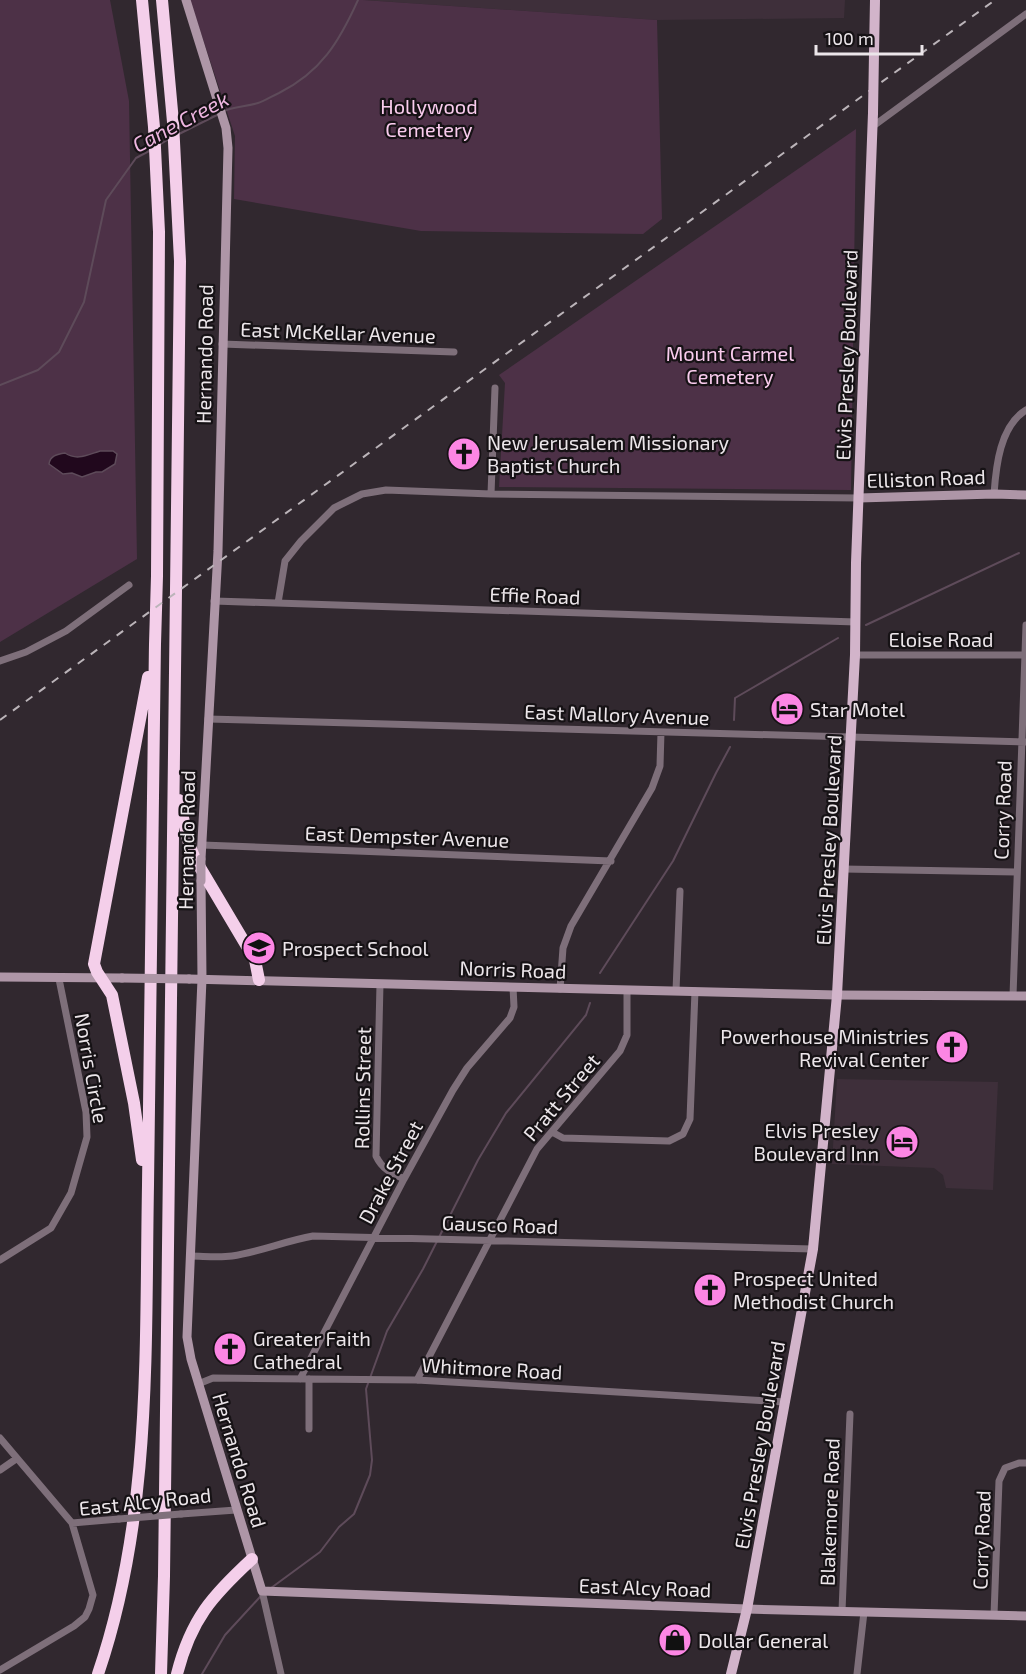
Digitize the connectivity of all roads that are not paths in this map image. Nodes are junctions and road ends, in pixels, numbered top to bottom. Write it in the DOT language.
graph roads {
  1 [pos="142,0"];
  2 [pos="162,0"];
  3 [pos="186,0"];
  4 [pos="875,0"];
  5 [pos="1026,14"];
  6 [pos="872,127"];
  7 [pos="222,344"];
  8 [pos="454,352"];
  9 [pos="495,388"];
  10 [pos="1026,410"];
  11 [pos="491,494"];
  12 [pos="994,494"];
  13 [pos="1026,495"];
  14 [pos="859,498"];
  15 [pos="129,585"];
  16 [pos="214,601"];
  17 [pos="278,603"];
  18 [pos="856,622"];
  19 [pos="1026,625"];
  20 [pos="155,644"];
  21 [pos="855,655"];
  22 [pos="1025,656"];
  23 [pos="0,661"];
  24 [pos="208,719"];
  25 [pos="661,732"];
  26 [pos="852,737"];
  27 [pos="1024,742"];
  28 [pos="174,771"];
  29 [pos="202,845"];
  30 [pos="611,861"];
  31 [pos="843,869"];
  32 [pos="1016,872"];
  33 [pos="680,891"];
  34 [pos="0,977"];
  35 [pos="101,978"];
  36 [pos="59,979"];
  37 [pos="202,979"];
  38 [pos="259,980"];
  39 [pos="380,984"];
  40 [pos="513,987"];
  41 [pos="560,989"];
  42 [pos="627,990"];
  43 [pos="676,991"];
  44 [pos="695,991"];
  45 [pos="837,995"];
  46 [pos="1013,996"];
  47 [pos="1026,996"];
  48 [pos="552,1132"];
  49 [pos="404,1179"];
  50 [pos="147,1196"];
  51 [pos="374,1237"];
  52 [pos="489,1240"];
  53 [pos="813,1249"];
  54 [pos="189,1256"];
  55 [pos="0,1260"];
  56 [pos="300,1379"];
  57 [pos="309,1379"];
  58 [pos="417,1380"];
  59 [pos="198,1384"];
  60 [pos="785,1402"];
  61 [pos="850,1414"];
  62 [pos="309,1429"];
  63 [pos="0,1438"];
  64 [pos="16,1459"];
  65 [pos="1026,1463"];
  66 [pos="0,1470"];
  67 [pos="236,1510"];
  68 [pos="72,1523"];
  69 [pos="252,1559"];
  70 [pos="262,1591"];
  71 [pos="747,1609"];
  72 [pos="842,1611"];
  73 [pos="864,1612"];
  74 [pos="994,1615"];
  75 [pos="1026,1616"];
  76 [pos="0,1670"];
  77 [pos="98,1674"];
  78 [pos="161,1674"];
  79 [pos="177,1674"];
  80 [pos="281,1674"];
  81 [pos="731,1674"];
  82 [pos="857,1674"];
  1 -- 20 [label="highway"];
  2 -- 28 [label="highway"];
  3 -- 7 [label="main road, Hernando Road"];
  4 -- 6 [label="main road, Elvis Presley Boulevard, bridge"];
  5 -- 6 [label="street"];
  6 -- 14 [label="main road, Elvis Presley Boulevard"];
  7 -- 8 [label="street, East McKellar Avenue"];
  7 -- 16 [label="main road, Hernando Road"];
  9 -- 11 [label="street"];
  10 -- 12 [label="street"];
  11 -- 14 [label="street, Elliston Road"];
  11 -- 17 [label="street, Elliston Road"];
  12 -- 13 [label="main road, Elliston Road"];
  12 -- 14 [label="main road, Elliston Road"];
  14 -- 18 [label="main road, Elvis Presley Boulevard"];
  15 -- 23 [label="street"];
  16 -- 17 [label="street, Effie Road"];
  16 -- 24 [label="main road, Hernando Road"];
  17 -- 18 [label="street, Effie Road"];
  18 -- 21 [label="main road, Elvis Presley Boulevard"];
  19 -- 22 [label="street, Corry Road"];
  20 -- 35 [label="highway"];
  20 -- 50 [label="highway"];
  21 -- 22 [label="street, Eloise Road"];
  21 -- 26 [label="main road, Elvis Presley Boulevard"];
  22 -- 27 [label="street, Corry Road"];
  24 -- 25 [label="street, East Mallory Avenue"];
  24 -- 29 [label="main road, Hernando Road"];
  25 -- 26 [label="street, East Mallory Avenue"];
  25 -- 30 [label="street"];
  26 -- 27 [label="street, East Mallory Avenue"];
  26 -- 31 [label="main road, Elvis Presley Boulevard"];
  27 -- 32 [label="street, Corry Road"];
  28 -- 38 [label="highway"];
  28 -- 78 [label="highway"];
  29 -- 30 [label="street, East Dempster Avenue"];
  29 -- 37 [label="main road, Hernando Road, bridge"];
  30 -- 41 [label="street"];
  31 -- 32 [label="street"];
  31 -- 45 [label="main road, Elvis Presley Boulevard"];
  32 -- 46 [label="street, Corry Road"];
  33 -- 43 [label="street"];
  34 -- 36 [label="main road, Norris Road"];
  35 -- 36 [label="main road, Norris Road"];
  35 -- 37 [label="main road, Norris Road, bridge"];
  35 -- 50 [label="highway"];
  36 -- 55 [label="street, Norris Circle"];
  37 -- 38 [label="main road, Norris Road"];
  37 -- 54 [label="main road, Hernando Road"];
  38 -- 39 [label="main road, Norris Road"];
  39 -- 40 [label="main road, Norris Road"];
  39 -- 49 [label="street, Rollins Street"];
  40 -- 41 [label="main road, Norris Road"];
  40 -- 49 [label="street, Drake Street"];
  41 -- 42 [label="main road, Norris Road"];
  42 -- 43 [label="main road, Norris Road"];
  42 -- 48 [label="street, Pratt Street"];
  43 -- 44 [label="main road, Norris Road"];
  44 -- 45 [label="main road, Norris Road"];
  44 -- 48 [label="street"];
  45 -- 46 [label="main road, Norris Road"];
  45 -- 53 [label="main road, Elvis Presley Boulevard"];
  46 -- 47 [label="main road, Norris Road"];
  48 -- 52 [label="street, Pratt Street"];
  49 -- 51 [label="street, Drake Street"];
  50 -- 77 [label="highway"];
  51 -- 52 [label="street, Gausco Road"];
  51 -- 54 [label="street, Gausco Road"];
  51 -- 56 [label="street, Drake Street"];
  52 -- 53 [label="street, Gausco Road"];
  52 -- 58 [label="street, Pratt Street"];
  53 -- 60 [label="main road, Elvis Presley Boulevard"];
  54 -- 59 [label="main road, Hernando Road"];
  56 -- 57 [label="street, Whitmore Road"];
  56 -- 59 [label="street, Whitmore Road"];
  57 -- 58 [label="street, Whitmore Road"];
  57 -- 62 [label="street"];
  58 -- 60 [label="street, Whitmore Road"];
  59 -- 67 [label="main road, Hernando Road"];
  60 -- 71 [label="main road, Elvis Presley Boulevard"];
  61 -- 72 [label="street, Blakemore Road"];
  63 -- 64 [label="street"];
  64 -- 66 [label="street"];
  64 -- 68 [label="street"];
  65 -- 74 [label="street, Corry Road"];
  67 -- 68 [label="street, East Alcy Road, bridge"];
  67 -- 69 [label="main road, Hernando Road"];
  68 -- 76 [label="street, East Alcy Road"];
  69 -- 70 [label="main road, Hernando Road"];
  69 -- 79 [label="highway"];
  70 -- 71 [label="main road, East Alcy Road"];
  70 -- 80 [label="street, Hernando Road"];
  71 -- 72 [label="main road, East Alcy Road"];
  71 -- 81 [label="main road, Elvis Presley Boulevard"];
  72 -- 73 [label="main road, East Alcy Road"];
  73 -- 74 [label="main road, East Alcy Road"];
  73 -- 82 [label="street"];
  74 -- 75 [label="main road, East Alcy Road"];
}
